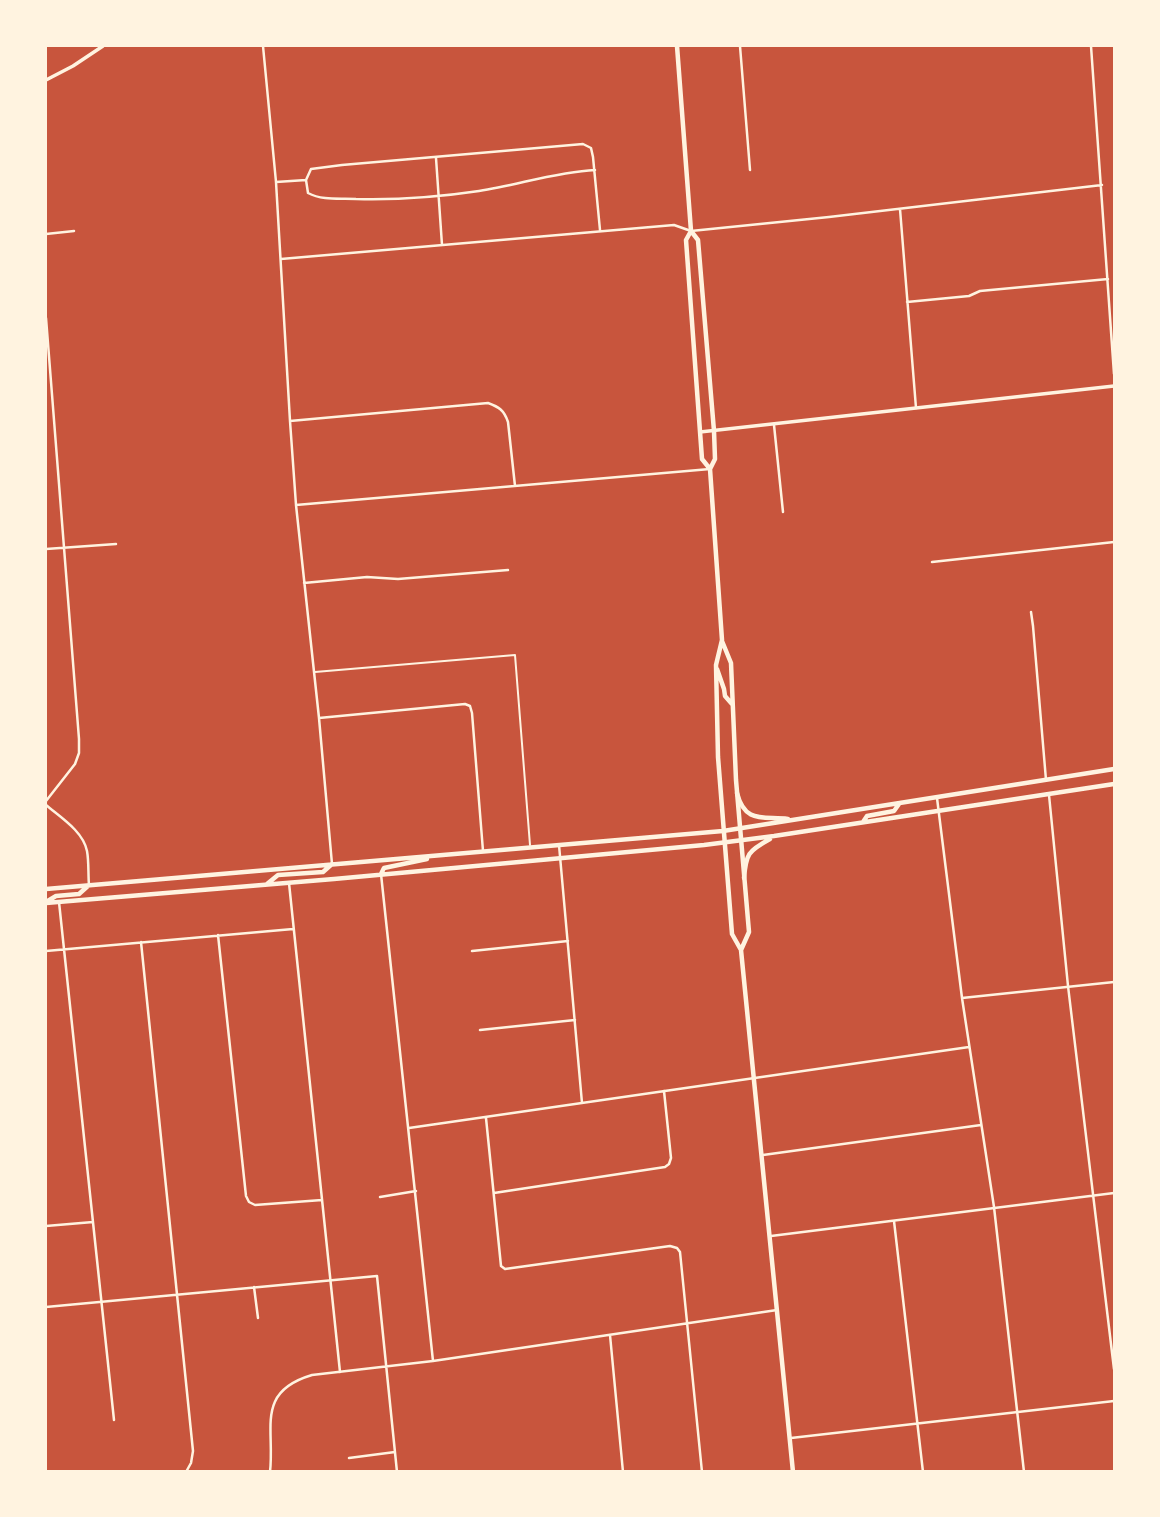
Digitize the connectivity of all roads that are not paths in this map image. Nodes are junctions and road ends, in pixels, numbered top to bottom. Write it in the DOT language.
graph roads {
  1 [pos="103,46"];
  2 [pos="263,46"];
  3 [pos="677,46"];
  4 [pos="740,46"];
  5 [pos="1091,46"];
  6 [pos="46,80"];
  7 [pos="436,157"];
  8 [pos="595,170"];
  9 [pos="750,170"];
  10 [pos="306,180"];
  11 [pos="276,182"];
  12 [pos="1102,185"];
  13 [pos="439,195"];
  14 [pos="900,208"];
  15 [pos="74,231"];
  16 [pos="600,231"];
  17 [pos="691,231"];
  18 [pos="46,234"];
  19 [pos="442,245"];
  20 [pos="281,259"];
  21 [pos="1108,279"];
  22 [pos="907,302"];
  23 [pos="46,318"];
  24 [pos="1115,374"];
  25 [pos="1115,386"];
  26 [pos="916,408"];
  27 [pos="290,421"];
  28 [pos="774,424"];
  29 [pos="714,431"];
  30 [pos="700,432"];
  31 [pos="710,469"];
  32 [pos="515,486"];
  33 [pos="296,505"];
  34 [pos="783,512"];
  35 [pos="1115,542"];
  36 [pos="116,544"];
  37 [pos="65,548"];
  38 [pos="46,549"];
  39 [pos="932,562"];
  40 [pos="508,570"];
  41 [pos="304,583"];
  42 [pos="1031,612"];
  43 [pos="722,640"];
  44 [pos="716,665"];
  45 [pos="314,672"];
  46 [pos="732,704"];
  47 [pos="319,718"];
  48 [pos="1115,769"];
  49 [pos="1046,780"];
  50 [pos="1115,784"];
  51 [pos="737,793"];
  52 [pos="1048,794"];
  53 [pos="937,798"];
  54 [pos="46,803"];
  55 [pos="900,804"];
  56 [pos="939,811"];
  57 [pos="796,820"];
  58 [pos="863,823"];
  59 [pos="740,829"];
  60 [pos="723,831"];
  61 [pos="774,836"];
  62 [pos="741,841"];
  63 [pos="724,843"];
  64 [pos="559,845"];
  65 [pos="530,847"];
  66 [pos="483,852"];
  67 [pos="442,855"];
  68 [pos="560,858"];
  69 [pos="332,864"];
  70 [pos="381,874"];
  71 [pos="744,878"];
  72 [pos="289,883"];
  73 [pos="89,885"];
  74 [pos="267,885"];
  75 [pos="46,889"];
  76 [pos="59,902"];
  77 [pos="46,903"];
  78 [pos="293,929"];
  79 [pos="218,935"];
  80 [pos="568,941"];
  81 [pos="141,942"];
  82 [pos="64,949"];
  83 [pos="741,950"];
  84 [pos="46,951"];
  85 [pos="472,951"];
  86 [pos="1115,982"];
  87 [pos="1068,986"];
  88 [pos="962,998"];
  89 [pos="575,1020"];
  90 [pos="480,1030"];
  91 [pos="969,1047"];
  92 [pos="754,1078"];
  93 [pos="664,1091"];
  94 [pos="582,1103"];
  95 [pos="486,1117"];
  96 [pos="981,1125"];
  97 [pos="409,1128"];
  98 [pos="762,1156"];
  99 [pos="416,1191"];
  100 [pos="493,1193"];
  101 [pos="1115,1193"];
  102 [pos="1094,1195"];
  103 [pos="380,1197"];
  104 [pos="322,1200"];
  105 [pos="994,1207"];
  106 [pos="894,1220"];
  107 [pos="93,1222"];
  108 [pos="46,1226"];
  109 [pos="770,1236"];
  110 [pos="331,1280"];
  111 [pos="254,1287"];
  112 [pos="177,1294"];
  113 [pos="101,1302"];
  114 [pos="46,1307"];
  115 [pos="777,1310"];
  116 [pos="258,1318"];
  117 [pos="688,1323"];
  118 [pos="610,1335"];
  119 [pos="433,1361"];
  120 [pos="386,1367"];
  121 [pos="1115,1369"];
  122 [pos="340,1372"];
  123 [pos="1115,1401"];
  124 [pos="1017,1412"];
  125 [pos="114,1420"];
  126 [pos="918,1423"];
  127 [pos="790,1438"];
  128 [pos="395,1452"];
  129 [pos="349,1458"];
  130 [pos="186,1472"];
  131 [pos="270,1472"];
  132 [pos="397,1472"];
  133 [pos="624,1472"];
  134 [pos="702,1472"];
  135 [pos="793,1472"];
  136 [pos="923,1472"];
  137 [pos="1024,1472"];
  1 -- 6 [label="street"];
  2 -- 11 [label="street"];
  3 -- 17 [label="main road"];
  4 -- 9 [label="street"];
  5 -- 12 [label="street"];
  7 -- 8 [label="street"];
  7 -- 10 [label="street"];
  7 -- 13 [label="street"];
  8 -- 13 [label="street"];
  8 -- 16 [label="street"];
  10 -- 11 [label="street"];
  10 -- 13 [label="street"];
  11 -- 20 [label="street"];
  12 -- 14 [label="street"];
  12 -- 21 [label="street"];
  13 -- 19 [label="street"];
  14 -- 17 [label="street"];
  14 -- 22 [label="street"];
  15 -- 18 [label="street"];
  16 -- 17 [label="street"];
  16 -- 19 [label="street"];
  17 -- 29 [label="main road"];
  17 -- 30 [label="main road"];
  19 -- 20 [label="street"];
  20 -- 27 [label="street"];
  21 -- 22 [label="street"];
  21 -- 24 [label="street"];
  22 -- 26 [label="street"];
  23 -- 37 [label="street"];
  25 -- 26 [label="street"];
  26 -- 28 [label="street"];
  27 -- 32 [label="street"];
  27 -- 33 [label="street"];
  28 -- 29 [label="street"];
  28 -- 34 [label="street"];
  29 -- 30 [label="street"];
  29 -- 31 [label="main road"];
  30 -- 31 [label="main road"];
  31 -- 32 [label="street"];
  31 -- 43 [label="main road"];
  32 -- 33 [label="street"];
  33 -- 41 [label="street"];
  35 -- 39 [label="street"];
  36 -- 37 [label="street"];
  37 -- 38 [label="street"];
  37 -- 54 [label="street"];
  40 -- 41 [label="street"];
  41 -- 45 [label="street"];
  42 -- 49 [label="street"];
  43 -- 44 [label="main road"];
  43 -- 46 [label="main road"];
  44 -- 46 [label="main road"];
  44 -- 60 [label="main road"];
  45 -- 47 [label="street"];
  45 -- 65 [label="lane"];
  46 -- 51 [label="main road"];
  47 -- 66 [label="street"];
  47 -- 69 [label="street"];
  48 -- 49 [label="main road"];
  49 -- 53 [label="main road"];
  50 -- 52 [label="main road"];
  51 -- 57 [label="main road"];
  51 -- 59 [label="main road"];
  52 -- 56 [label="main road"];
  52 -- 87 [label="street"];
  53 -- 55 [label="main road"];
  53 -- 56 [label="street"];
  54 -- 73 [label="street"];
  55 -- 57 [label="main road"];
  55 -- 58 [label="main road"];
  56 -- 58 [label="main road"];
  56 -- 88 [label="street"];
  57 -- 59 [label="main road"];
  58 -- 61 [label="main road"];
  59 -- 60 [label="main road"];
  59 -- 62 [label="main road"];
  60 -- 63 [label="main road"];
  60 -- 64 [label="main road"];
  61 -- 62 [label="main road"];
  61 -- 71 [label="main road"];
  62 -- 63 [label="main road"];
  62 -- 71 [label="main road"];
  63 -- 68 [label="main road"];
  63 -- 83 [label="main road"];
  64 -- 65 [label="main road"];
  64 -- 68 [label="street"];
  65 -- 66 [label="main road"];
  66 -- 67 [label="main road"];
  67 -- 69 [label="main road"];
  67 -- 70 [label="main road"];
  68 -- 70 [label="main road"];
  68 -- 80 [label="street"];
  69 -- 73 [label="main road"];
  69 -- 74 [label="main road"];
  70 -- 72 [label="main road"];
  70 -- 97 [label="street"];
  71 -- 83 [label="main road"];
  72 -- 74 [label="main road"];
  72 -- 78 [label="street"];
  73 -- 75 [label="main road"];
  73 -- 77 [label="main road"];
  74 -- 76 [label="main road"];
  76 -- 77 [label="main road"];
  76 -- 82 [label="street"];
  78 -- 79 [label="street"];
  78 -- 104 [label="street"];
  79 -- 81 [label="street"];
  79 -- 104 [label="street"];
  80 -- 85 [label="street"];
  80 -- 89 [label="street"];
  81 -- 82 [label="street"];
  81 -- 112 [label="street"];
  82 -- 84 [label="street"];
  82 -- 107 [label="street"];
  83 -- 92 [label="main road"];
  86 -- 87 [label="street"];
  87 -- 88 [label="street"];
  87 -- 102 [label="street"];
  88 -- 91 [label="street"];
  89 -- 90 [label="street"];
  89 -- 94 [label="street"];
  91 -- 92 [label="street"];
  91 -- 96 [label="street"];
  92 -- 93 [label="street"];
  92 -- 98 [label="main road"];
  93 -- 94 [label="street"];
  93 -- 100 [label="street"];
  94 -- 95 [label="street"];
  95 -- 97 [label="street"];
  95 -- 100 [label="street"];
  96 -- 98 [label="street"];
  96 -- 105 [label="street"];
  97 -- 99 [label="street"];
  98 -- 109 [label="main road"];
  99 -- 103 [label="street"];
  99 -- 119 [label="street"];
  100 -- 117 [label="street"];
  101 -- 102 [label="street"];
  102 -- 105 [label="street"];
  102 -- 121 [label="street"];
  104 -- 110 [label="street"];
  105 -- 106 [label="street"];
  105 -- 124 [label="street"];
  106 -- 109 [label="street"];
  106 -- 126 [label="street"];
  107 -- 108 [label="street"];
  107 -- 113 [label="street"];
  109 -- 115 [label="main road"];
  110 -- 111 [label="street"];
  110 -- 120 [label="street"];
  110 -- 122 [label="street"];
  111 -- 112 [label="street"];
  111 -- 116 [label="street"];
  112 -- 113 [label="street"];
  112 -- 130 [label="street"];
  113 -- 114 [label="street"];
  113 -- 125 [label="street"];
  115 -- 117 [label="street"];
  115 -- 127 [label="main road"];
  117 -- 118 [label="street"];
  117 -- 134 [label="street"];
  118 -- 119 [label="street"];
  118 -- 133 [label="street"];
  119 -- 120 [label="street"];
  120 -- 122 [label="street"];
  120 -- 128 [label="street"];
  122 -- 131 [label="street"];
  123 -- 124 [label="street"];
  124 -- 126 [label="street"];
  124 -- 137 [label="street"];
  126 -- 127 [label="street"];
  126 -- 136 [label="street"];
  127 -- 135 [label="main road"];
  128 -- 129 [label="street"];
  128 -- 132 [label="street"];
}
